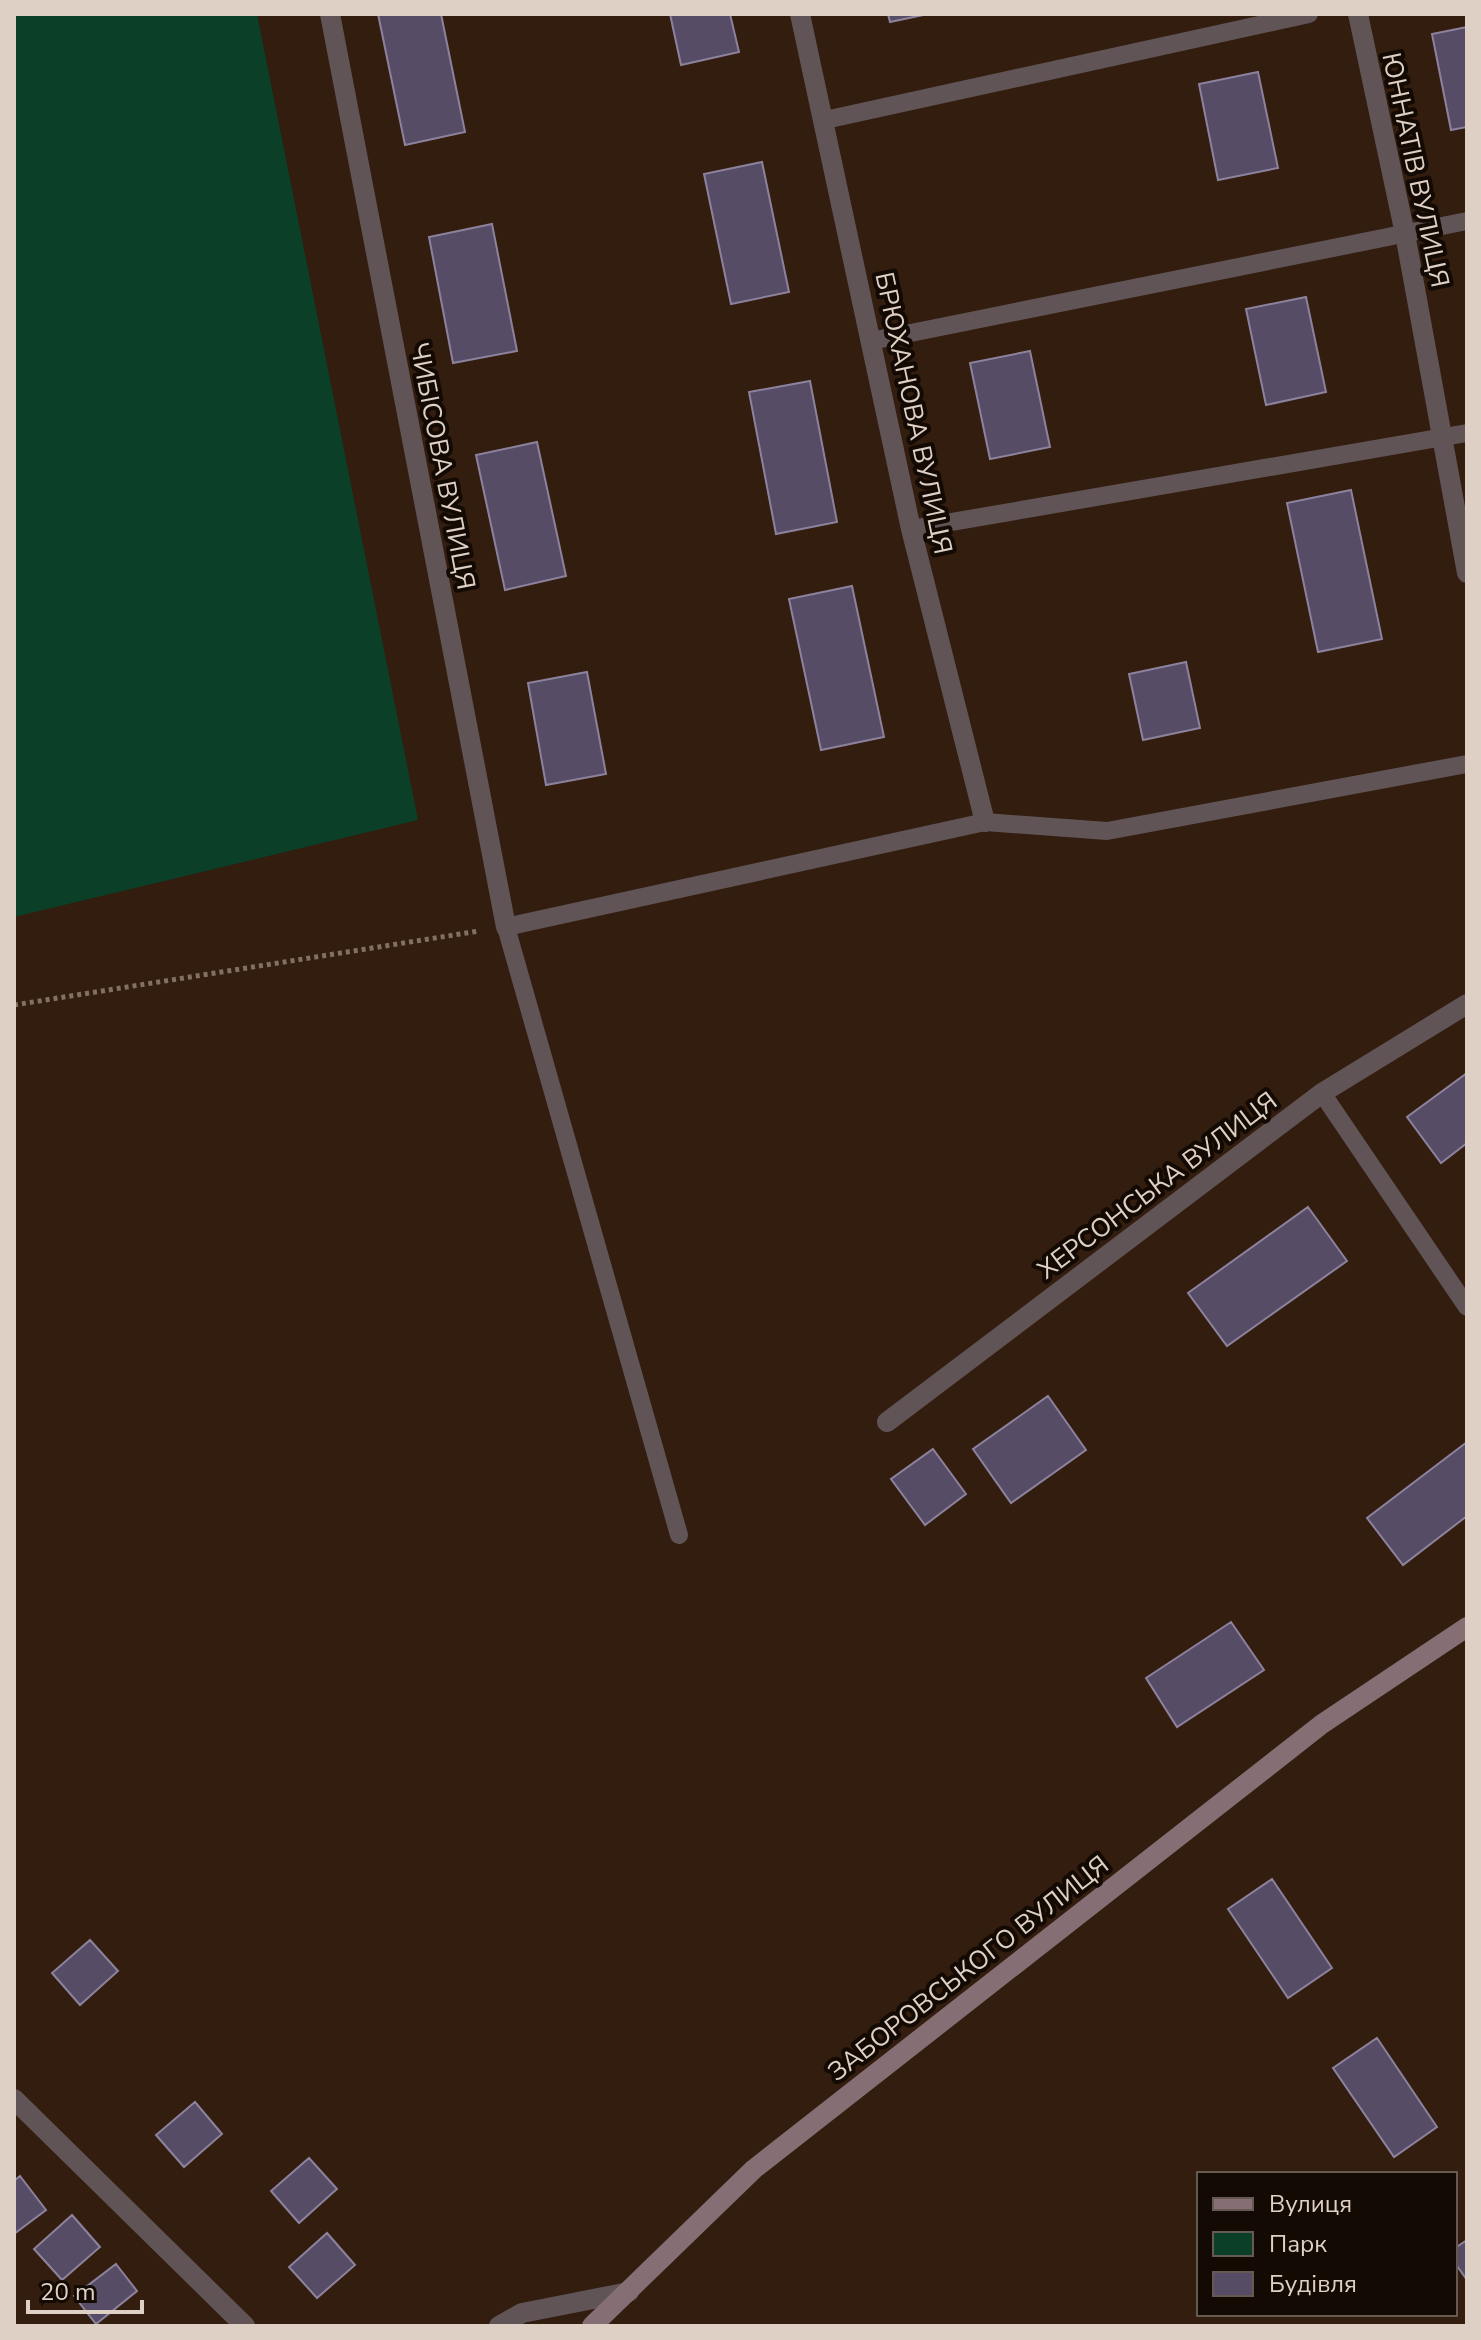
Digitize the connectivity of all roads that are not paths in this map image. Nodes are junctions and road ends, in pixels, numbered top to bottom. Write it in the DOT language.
graph roads {
  1 [pos="330,14"];
  2 [pos="800,14"];
  3 [pos="1309,14"];
  4 [pos="1358,14"];
  5 [pos="825,120"];
  6 [pos="1467,221"];
  7 [pos="1405,234"];
  8 [pos="871,341"];
  9 [pos="1467,433"];
  10 [pos="1441,438"];
  11 [pos="911,529"];
  12 [pos="1467,573"];
  13 [pos="1467,764"];
  14 [pos="985,822"];
  15 [pos="506,927"];
  16 [pos="1467,1004"];
  17 [pos="1322,1093"];
  18 [pos="1467,1307"];
  19 [pos="887,1422"];
  20 [pos="679,1535"];
  21 [pos="1467,1627"];
  22 [pos="14,2099"];
  23 [pos="629,2292"];
  24 [pos="245,2326"];
  25 [pos="499,2326"];
  26 [pos="592,2326"];
  1 -- 15 [label="street, ЧИБІСОВА ВУЛИЦЯ"];
  2 -- 5 [label="street, БРЮХАНОВА ВУЛИЦЯ"];
  3 -- 5 [label="lane"];
  4 -- 7 [label="street, ЮННАТІВ ВУЛИЦЯ"];
  5 -- 8 [label="street, БРЮХАНОВА ВУЛИЦЯ"];
  6 -- 7 [label="lane"];
  7 -- 8 [label="lane"];
  7 -- 10 [label="street, ЮННАТІВ ВУЛИЦЯ"];
  8 -- 11 [label="street, БРЮХАНОВА ВУЛИЦЯ"];
  9 -- 10 [label="lane"];
  10 -- 11 [label="lane"];
  10 -- 12 [label="street, ЮННАТІВ ВУЛИЦЯ"];
  11 -- 14 [label="street, БРЮХАНОВА ВУЛИЦЯ"];
  13 -- 14 [label="lane"];
  14 -- 15 [label="lane"];
  15 -- 20 [label="lane"];
  16 -- 17 [label="street, ХЕРСОНСЬКА ВУЛИЦЯ"];
  17 -- 18 [label="lane"];
  17 -- 19 [label="street, ХЕРСОНСЬКА ВУЛИЦЯ"];
  21 -- 23 [label="main road, ЗАБОРОВСЬКОГО ВУЛИЦЯ"];
  22 -- 24 [label="street"];
  23 -- 25 [label="street"];
  23 -- 26 [label="main road, ЗАБОРОВСЬКОГО ВУЛИЦЯ"];
}
